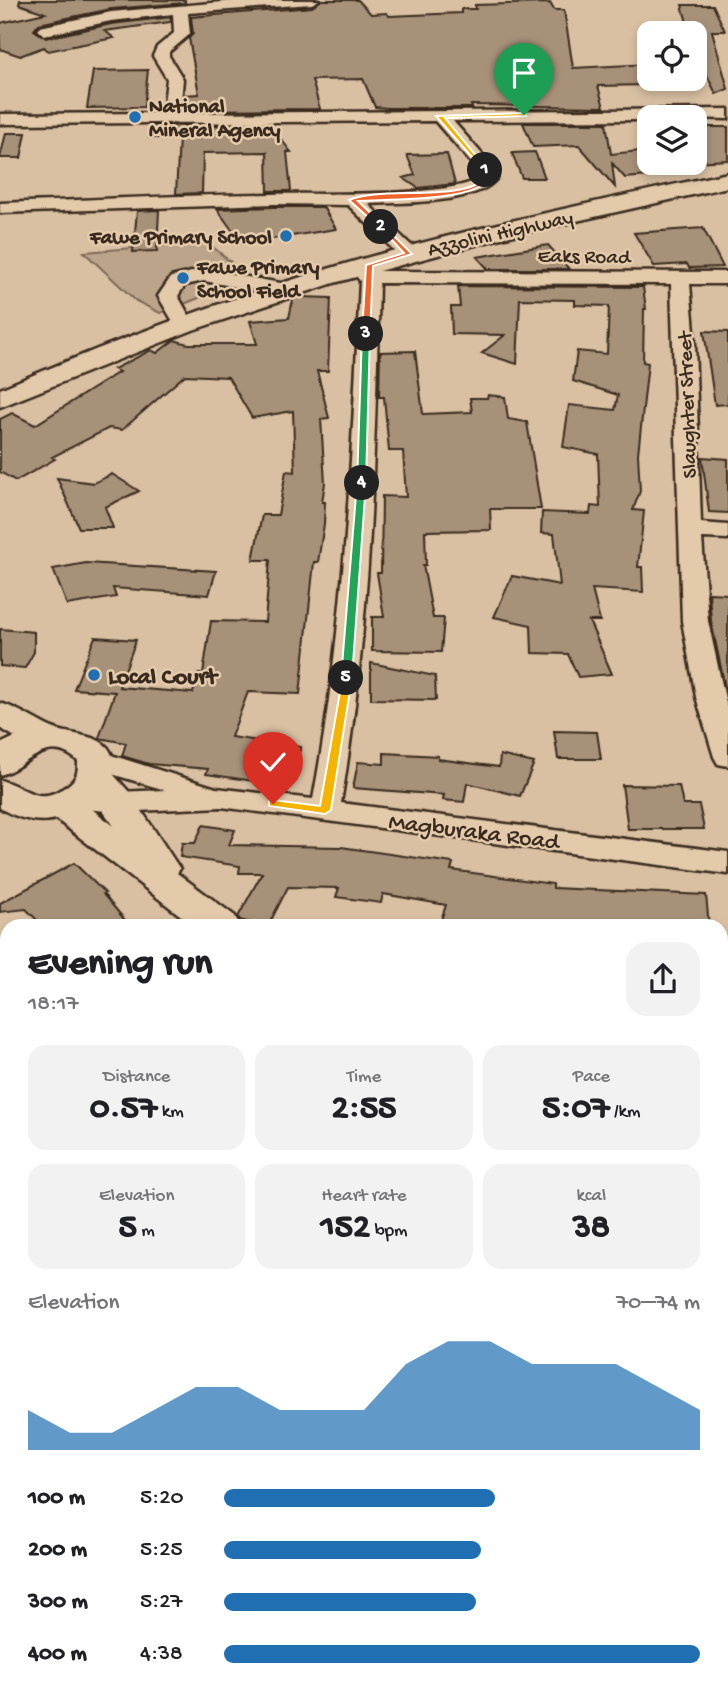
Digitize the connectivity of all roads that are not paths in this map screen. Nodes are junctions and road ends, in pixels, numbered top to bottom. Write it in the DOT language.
graph roads {
  1 [pos="312,0"];
  2 [pos="212,3"];
  3 [pos="180,10"];
  4 [pos="45,30"];
  5 [pos="728,114"];
  6 [pos="440,116"];
  7 [pos="171,117"];
  8 [pos="0,119"];
  9 [pos="728,180"];
  10 [pos="353,200"];
  11 [pos="0,208"];
  12 [pos="409,254"];
  13 [pos="368,271"];
  14 [pos="728,278"];
  15 [pos="680,279"];
  16 [pos="286,290"];
  17 [pos="185,326"];
  18 [pos="0,399"];
  19 [pos="689,530"];
  20 [pos="728,531"];
  21 [pos="719,698"];
  22 [pos="0,714"];
  23 [pos="47,740"];
  24 [pos="728,757"];
  25 [pos="0,764"];
  26 [pos="89,789"];
  27 [pos="220,797"];
  28 [pos="9,803"];
  29 [pos="325,810"];
  30 [pos="728,863"];
  31 [pos="175,890"];
  32 [pos="212,919"];
  1 -- 2 [label="street"];
  2 -- 3 [label="street"];
  3 -- 4 [label="street"];
  3 -- 7 [label="street"];
  5 -- 6 [label="street"];
  6 -- 7 [label="street"];
  6 -- 10 [label="street"];
  7 -- 8 [label="street"];
  9 -- 12 [label="main road, Azzolini Highway"];
  10 -- 11 [label="street"];
  10 -- 12 [label="street"];
  12 -- 13 [label="main road, Azzolini Highway"];
  13 -- 15 [label="street, Eaks Road"];
  13 -- 16 [label="main road, Azzolini Highway"];
  13 -- 29 [label="street"];
  14 -- 15 [label="street, Eaks Road"];
  15 -- 19 [label="street, Slaughter Street"];
  16 -- 17 [label="main road, Azzolini Highway"];
  16 -- 17 [label="street"];
  17 -- 18 [label="main road, Azzolini Highway"];
  19 -- 20 [label="street"];
  19 -- 21 [label="street"];
  21 -- 24 [label="street"];
  22 -- 23 [label="main road"];
  23 -- 25 [label="main road"];
  23 -- 26 [label="main road"];
  26 -- 27 [label="street, Magburaka Road"];
  26 -- 27 [label="street, Magburaka Road"];
  26 -- 28 [label="main road"];
  26 -- 31 [label="main road"];
  26 -- 31 [label="main road"];
  27 -- 29 [label="street, Magburaka Road"];
  29 -- 30 [label="street, Magburaka Road"];
  31 -- 32 [label="main road"];
}
